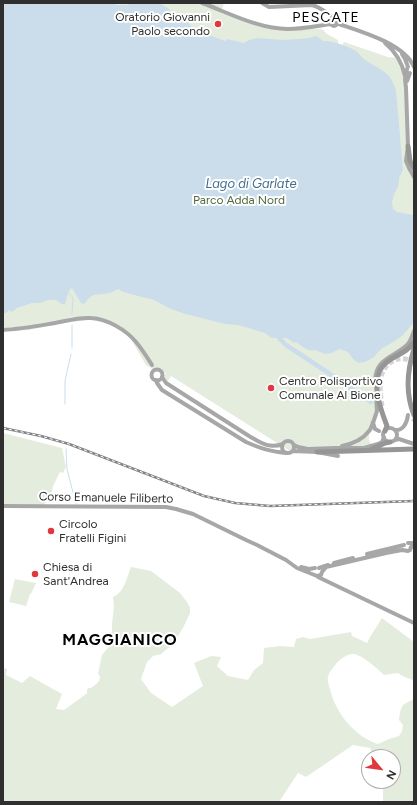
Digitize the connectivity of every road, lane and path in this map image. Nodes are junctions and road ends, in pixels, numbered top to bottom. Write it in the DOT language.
graph roads {
  1 [pos="202,3"];
  2 [pos="262,3"];
  3 [pos="333,22"];
  4 [pos="382,40"];
  5 [pos="414,67"];
  6 [pos="411,71"];
  7 [pos="406,79"];
  8 [pos="409,147"];
  9 [pos="414,162"];
  10 [pos="414,168"];
  11 [pos="414,177"];
  12 [pos="3,330"];
  13 [pos="414,331"];
  14 [pos="414,342"];
  15 [pos="414,349"];
  16 [pos="414,361"];
  17 [pos="152,365"];
  18 [pos="159,370"];
  19 [pos="152,373"];
  20 [pos="377,373"];
  21 [pos="162,378"];
  22 [pos="156,380"];
  23 [pos="414,404"];
  24 [pos="413,417"];
  25 [pos="374,421"];
  26 [pos="407,421"];
  27 [pos="395,430"];
  28 [pos="383,434"];
  29 [pos="392,442"];
  30 [pos="283,444"];
  31 [pos="414,444"];
  32 [pos="294,445"];
  33 [pos="414,449"];
  34 [pos="334,450"];
  35 [pos="293,451"];
  36 [pos="365,451"];
  37 [pos="317,452"];
  38 [pos="286,453"];
  39 [pos="338,456"];
  40 [pos="3,506"];
  41 [pos="410,545"];
  42 [pos="404,550"];
  43 [pos="286,560"];
  44 [pos="317,568"];
  45 [pos="322,573"];
  46 [pos="316,576"];
  47 [pos="326,580"];
  48 [pos="414,624"];
  1 -- 3 [label="main road"];
  2 -- 3 [label="main road"];
  3 -- 4 [label="main road"];
  4 -- 5 [label="main road"];
  4 -- 6 [label="main road"];
  4 -- 7 [label="main road"];
  5 -- 6 [label="main road"];
  6 -- 7 [label="main road"];
  6 -- 8 [label="main road"];
  7 -- 8 [label="main road"];
  8 -- 9 [label="highway"];
  8 -- 10 [label="highway"];
  8 -- 11 [label="main road"];
  12 -- 17 [label="main road"];
  13 -- 20 [label="main road"];
  14 -- 20 [label="highway"];
  15 -- 24 [label="highway"];
  16 -- 23 [label="highway"];
  17 -- 18 [label="main road"];
  17 -- 19 [label="main road"];
  18 -- 19 [label="main road"];
  18 -- 21 [label="main road"];
  19 -- 22 [label="main road"];
  20 -- 25 [label="main road"];
  20 -- 28 [label="highway"];
  21 -- 22 [label="main road"];
  21 -- 30 [label="main road"];
  22 -- 38 [label="main road"];
  24 -- 26 [label="main road"];
  24 -- 26 [label="main road"];
  25 -- 28 [label="main road"];
  25 -- 34 [label="main road"];
  26 -- 27 [label="main road"];
  27 -- 28 [label="main road"];
  27 -- 29 [label="main road"];
  28 -- 29 [label="main road"];
  28 -- 34 [label="main road"];
  29 -- 31 [label="main road"];
  29 -- 36 [label="highway"];
  30 -- 32 [label="main road"];
  30 -- 38 [label="main road"];
  32 -- 34 [label="main road"];
  32 -- 35 [label="main road"];
  33 -- 36 [label="highway"];
  34 -- 36 [label="highway"];
  34 -- 37 [label="highway"];
  35 -- 37 [label="main road"];
  35 -- 38 [label="main road"];
  37 -- 39 [label="main road"];
  40 -- 43 [label="main road, Corso Emanuele Filiberto"];
  41 -- 42 [label="main road"];
  41 -- 42 [label="main road"];
  41 -- 44 [label="main road"];
  42 -- 45 [label="main road"];
  43 -- 44 [label="main road"];
  43 -- 46 [label="main road"];
  44 -- 45 [label="main road"];
  44 -- 46 [label="main road"];
  45 -- 46 [label="main road"];
  45 -- 47 [label="main road"];
  46 -- 47 [label="main road"];
  47 -- 48 [label="main road"];
}
